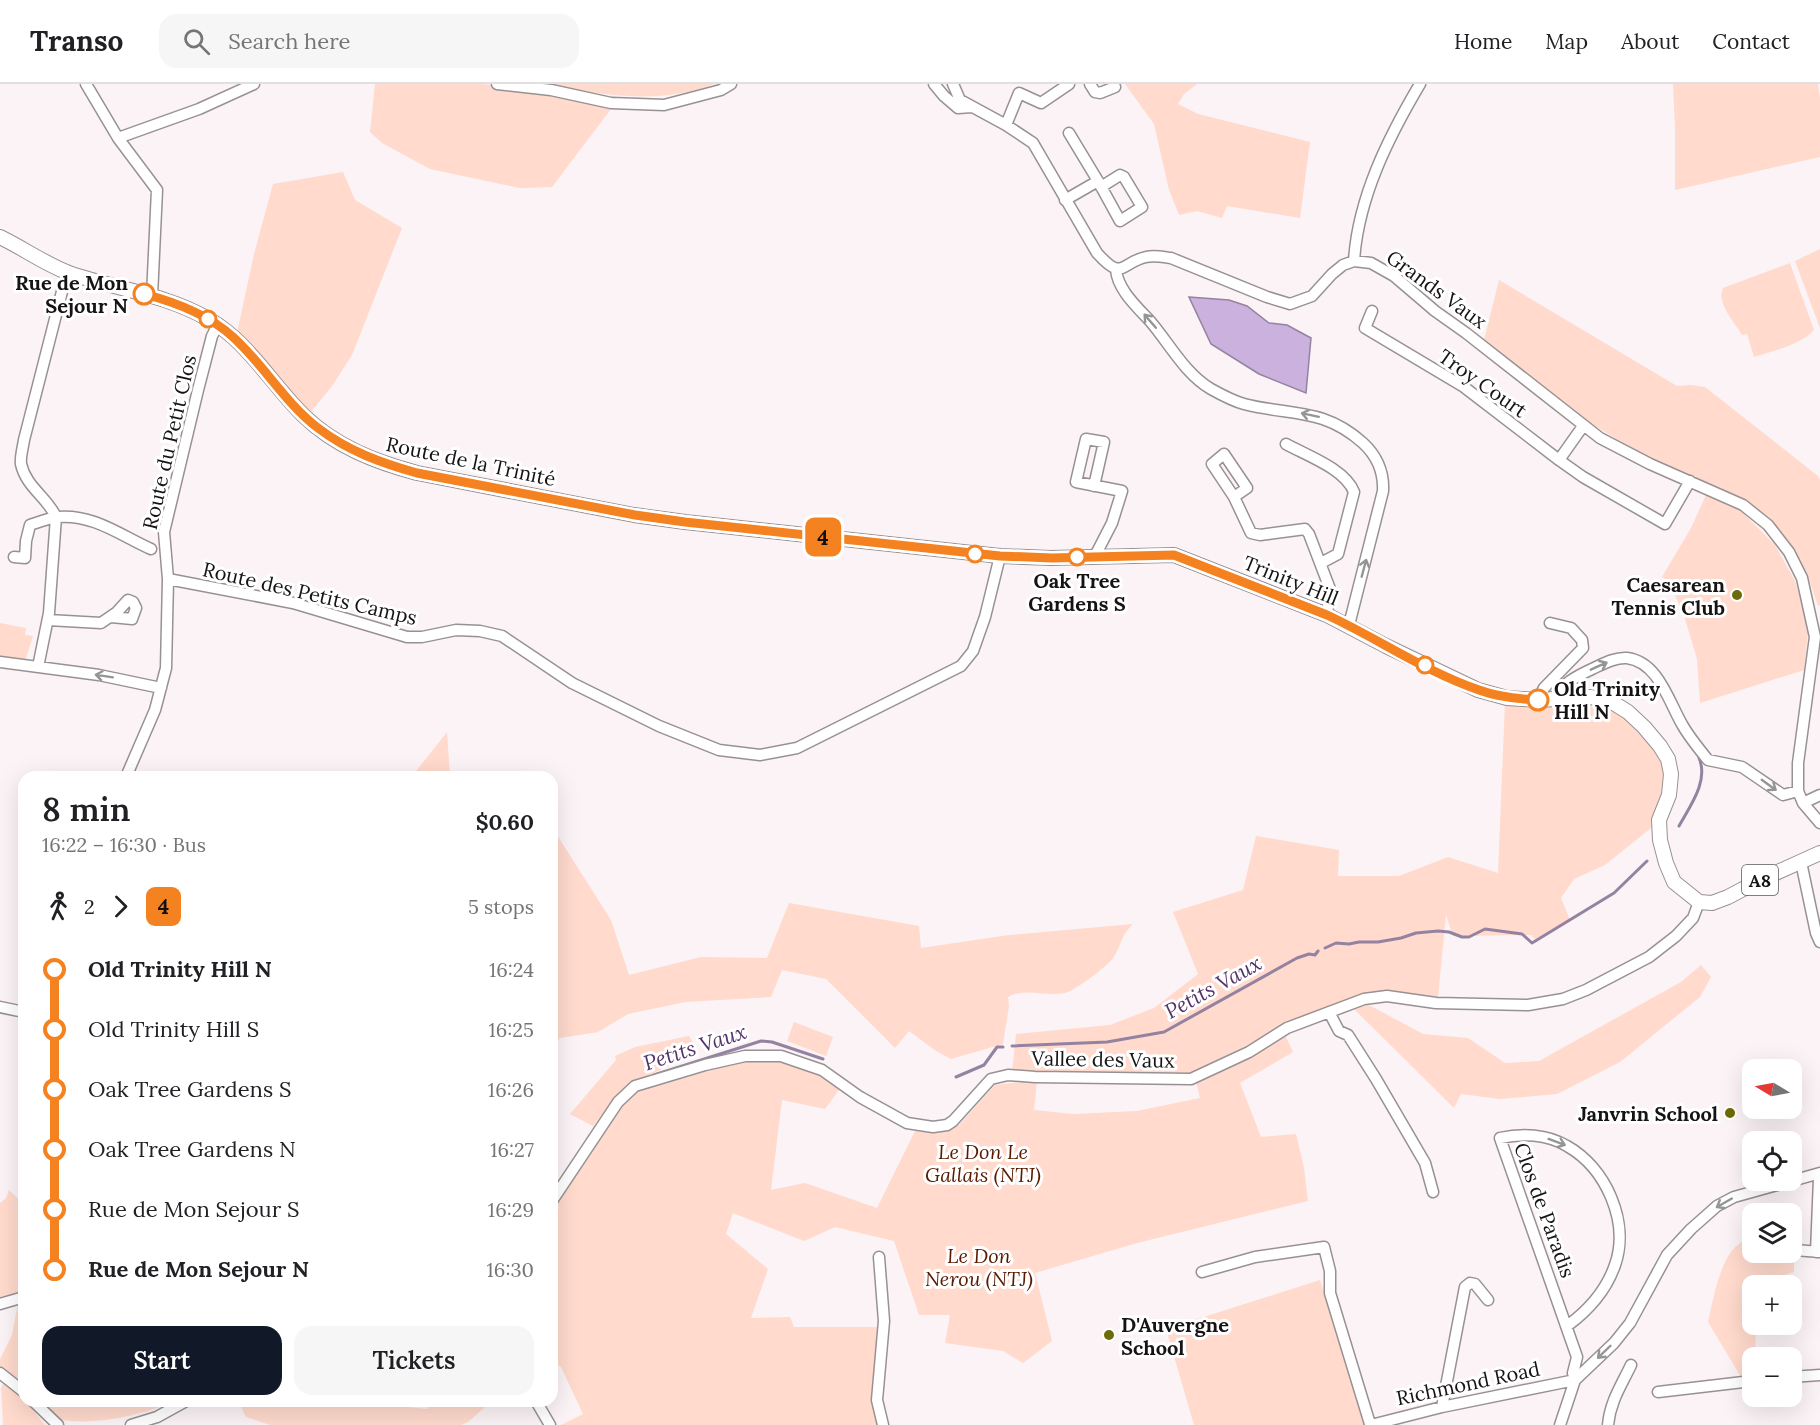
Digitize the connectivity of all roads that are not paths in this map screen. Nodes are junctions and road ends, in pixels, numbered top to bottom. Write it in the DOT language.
graph roads {
  1 [pos="86,84"];
  2 [pos="254,84"];
  3 [pos="497,84"];
  4 [pos="731,84"];
  5 [pos="934,84"];
  6 [pos="952,84"];
  7 [pos="1069,84"];
  8 [pos="1090,84"];
  9 [pos="1420,84"];
  10 [pos="1115,87"];
  11 [pos="972,107"];
  12 [pos="1006,124"];
  13 [pos="1069,133"];
  14 [pos="118,138"];
  15 [pos="1065,200"];
  16 [pos="0,237"];
  17 [pos="1354,261"];
  18 [pos="1116,269"];
  19 [pos="67,272"];
  20 [pos="152,296"];
  21 [pos="1372,311"];
  22 [pos="218,325"];
  23 [pos="1583,426"];
  24 [pos="1286,444"];
  25 [pos="1559,460"];
  26 [pos="1690,481"];
  27 [pos="1094,486"];
  28 [pos="1234,498"];
  29 [pos="56,517"];
  30 [pos="151,549"];
  31 [pos="1000,556"];
  32 [pos="1095,556"];
  33 [pos="14,557"];
  34 [pos="1321,563"];
  35 [pos="168,579"];
  36 [pos="1327,615"];
  37 [pos="111,617"];
  38 [pos="48,620"];
  39 [pos="1550,623"];
  40 [pos="1349,625"];
  41 [pos="1817,638"];
  42 [pos="0,662"];
  43 [pos="38,667"];
  44 [pos="161,688"];
  45 [pos="1538,700"];
  46 [pos="1554,700"];
  47 [pos="129,771"];
  48 [pos="1798,791"];
  49 [pos="1820,795"];
  50 [pos="1803,803"];
  51 [pos="1820,823"];
  52 [pos="1820,853"];
  53 [pos="1802,862"];
  54 [pos="1699,902"];
  55 [pos="1820,942"];
  56 [pos="0,1007"];
  57 [pos="18,1011"];
  58 [pos="1329,1012"];
  59 [pos="1820,1173"];
  60 [pos="1819,1178"];
  61 [pos="558,1191"];
  62 [pos="1433,1192"];
  63 [pos="1802,1251"];
  64 [pos="1818,1252"];
  65 [pos="879,1257"];
  66 [pos="1202,1272"];
  67 [pos="18,1299"];
  68 [pos="1488,1300"];
  69 [pos="0,1304"];
  70 [pos="1567,1326"];
  71 [pos="1631,1365"];
  72 [pos="0,1373"];
  73 [pos="1820,1375"];
  74 [pos="1802,1376"];
  75 [pos="1575,1380"];
  76 [pos="1742,1383"];
  77 [pos="18,1387"];
  78 [pos="1658,1392"];
  79 [pos="39,1407"];
  80 [pos="175,1407"];
  81 [pos="539,1407"];
  82 [pos="1442,1407"];
  83 [pos="1370,1424"];
  84 [pos="58,1425"];
  85 [pos="131,1425"];
  86 [pos="549,1425"];
  87 [pos="884,1425"];
  88 [pos="1560,1425"];
  89 [pos="1608,1425"];
  1 -- 14 [label="street"];
  2 -- 14 [label="street"];
  3 -- 4 [label="street"];
  5 -- 11 [label="street"];
  6 -- 11 [label="street"];
  7 -- 12 [label="street"];
  8 -- 10 [label="street"];
  9 -- 17 [label="street"];
  11 -- 12 [label="street"];
  12 -- 15 [label="street"];
  13 -- 15 [label="street"];
  14 -- 20 [label="street"];
  15 -- 18 [label="street"];
  16 -- 19 [label="main road, Route de la Trinité"];
  17 -- 18 [label="street, Grands Vaux"];
  17 -- 23 [label="street, Grands Vaux"];
  40 -- 18 [label="street, one-way"];
  19 -- 20 [label="main road, Route de la Trinité"];
  19 -- 29 [label="street"];
  20 -- 22 [label="main road, Route de la Trinité"];
  21 -- 25 [label="street, Troy Court"];
  22 -- 31 [label="main road, Route de la Trinité"];
  22 -- 35 [label="street, Route du Petit Clos"];
  23 -- 25 [label="street"];
  23 -- 26 [label="street, Grands Vaux"];
  24 -- 34 [label="street"];
  25 -- 26 [label="street"];
  26 -- 41 [label="street, Grands Vaux"];
  27 -- 32 [label="street"];
  28 -- 34 [label="street"];
  29 -- 30 [label="street"];
  29 -- 33 [label="street"];
  29 -- 38 [label="street"];
  31 -- 32 [label="main road, Trinity Hill"];
  31 -- 35 [label="street, Route des Petits Camps"];
  32 -- 36 [label="main road, Trinity Hill"];
  34 -- 36 [label="street"];
  35 -- 44 [label="street, Route du Petit Clos"];
  36 -- 40 [label="main road, Trinity Hill"];
  37 -- 38 [label="street"];
  38 -- 43 [label="street"];
  39 -- 45 [label="street"];
  40 -- 45 [label="main road, Trinity Hill"];
  41 -- 48 [label="street"];
  42 -- 43 [label="street"];
  44 -- 43 [label="street, one-way"];
  44 -- 47 [label="street, Route du Petit Clos"];
  45 -- 46 [label="main road, Trinity Hill"];
  46 -- 48 [label="street, one-way"];
  46 -- 54 [label="main road, Trinity Hill"];
  48 -- 50 [label="street"];
  49 -- 50 [label="street"];
  50 -- 51 [label="street"];
  52 -- 53 [label="main road, A8"];
  53 -- 54 [label="main road, A8"];
  53 -- 55 [label="street"];
  54 -- 58 [label="street, Vallee des Vaux"];
  56 -- 57 [label="street"];
  58 -- 61 [label="street, Vallee des Vaux"];
  58 -- 62 [label="street"];
  59 -- 75 [label="street, one-way"];
  60 -- 64 [label="street"];
  63 -- 64 [label="street"];
  65 -- 87 [label="street"];
  66 -- 83 [label="street"];
  67 -- 69 [label="street"];
  68 -- 82 [label="street"];
  70 -- 70 [label="street, Clos de Paradis, one-way"];
  70 -- 75 [label="street, Clos de Paradis"];
  71 -- 89 [label="street"];
  72 -- 77 [label="street"];
  73 -- 74 [label="street"];
  75 -- 82 [label="street, Richmond Road"];
  75 -- 88 [label="street"];
  76 -- 78 [label="street"];
  79 -- 84 [label="street"];
  80 -- 85 [label="street"];
  81 -- 86 [label="street"];
  82 -- 83 [label="street, Richmond Road"];
}
